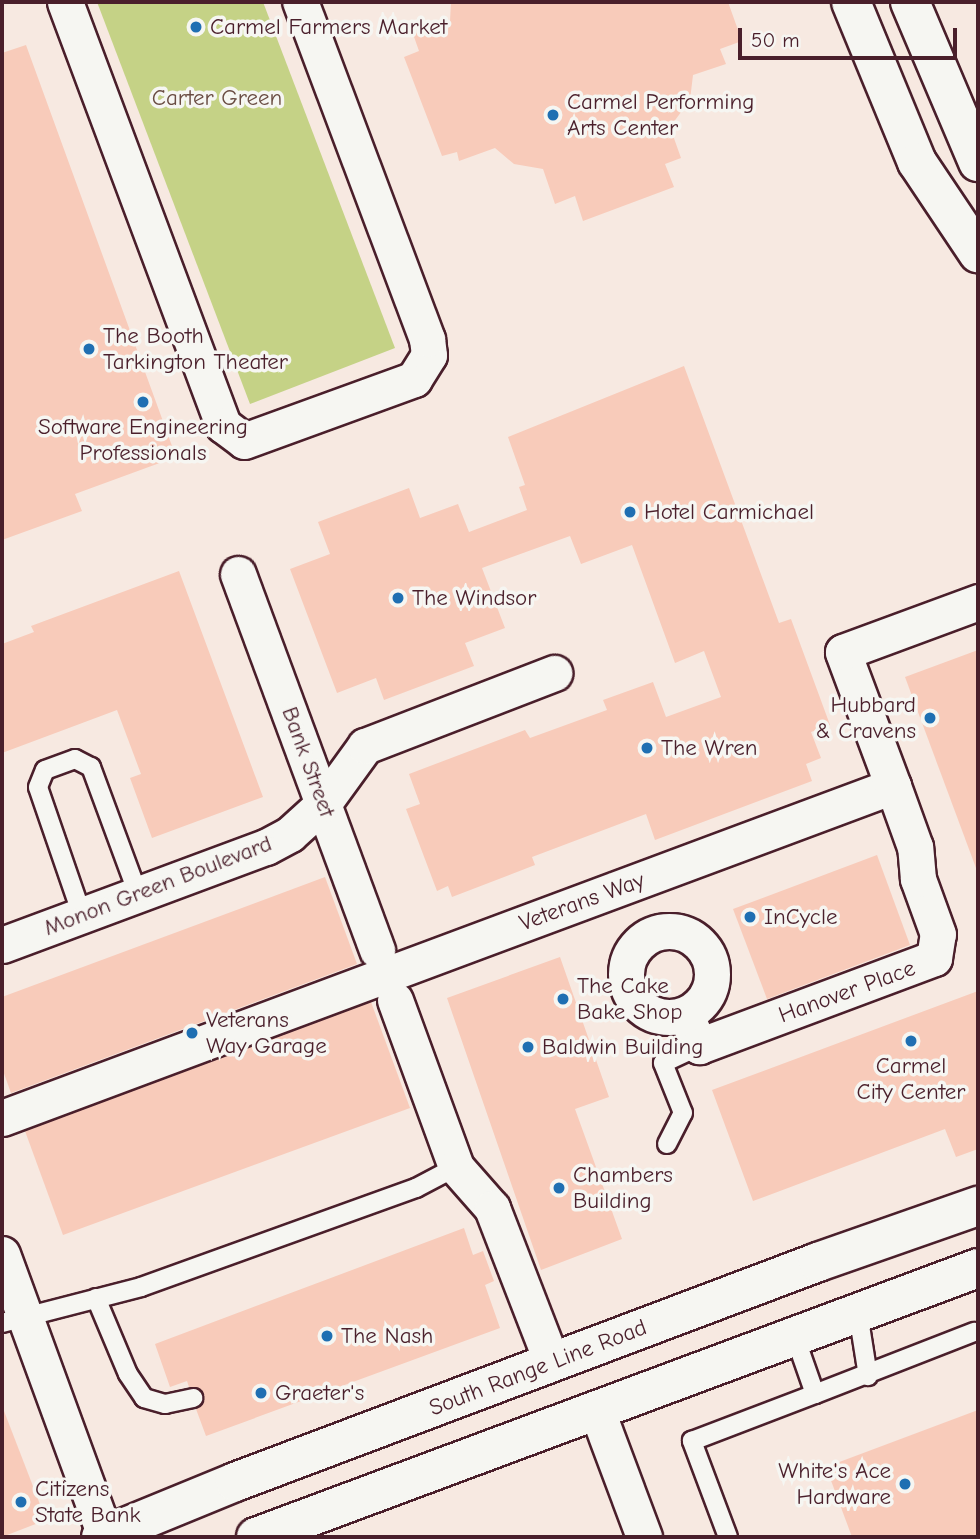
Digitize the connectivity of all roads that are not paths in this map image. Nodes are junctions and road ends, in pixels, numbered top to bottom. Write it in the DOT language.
graph roads {
  1 [pos="65,2"];
  2 [pos="300,2"];
  3 [pos="850,2"];
  4 [pos="910,2"];
  5 [pos="978,163"];
  6 [pos="978,253"];
  7 [pos="237,574"];
  8 [pos="978,602"];
  9 [pos="554,673"];
  10 [pos="893,786"];
  11 [pos="323,804"];
  12 [pos="634,883"];
  13 [pos="138,894"];
  14 [pos="82,915"];
  15 [pos="652,934"];
  16 [pos="2,945"];
  17 [pos="377,950"];
  18 [pos="395,1000"];
  19 [pos="693,1031"];
  20 [pos="2,1118"];
  21 [pos="667,1144"];
  22 [pos="456,1167"];
  23 [pos="978,1206"];
  24 [pos="2,1254"];
  25 [pos="978,1268"];
  26 [pos="96,1298"];
  27 [pos="859,1313"];
  28 [pos="13,1319"];
  29 [pos="975,1332"];
  30 [pos="795,1337"];
  31 [pos="552,1363"];
  32 [pos="868,1376"];
  33 [pos="815,1394"];
  34 [pos="193,1398"];
  35 [pos="597,1411"];
  36 [pos="123,1533"];
  37 [pos="281,1533"];
  38 [pos="644,1537"];
  39 [pos="728,1537"];
  1 -- 2 [label="street"];
  3 -- 6 [label="main road"];
  4 -- 5 [label="main road"];
  7 -- 11 [label="street, Bank Street"];
  8 -- 10 [label="street"];
  9 -- 11 [label="street, Monon Green Boulevard"];
  10 -- 12 [label="street, Veterans Way"];
  10 -- 19 [label="street, Hanover Place"];
  11 -- 13 [label="street, Monon Green Boulevard"];
  11 -- 17 [label="street, Bank Street"];
  12 -- 15 [label="street"];
  12 -- 20 [label="street, Veterans Way"];
  13 -- 14 [label="street, Monon Green Boulevard"];
  13 -- 14 [label="lane"];
  14 -- 16 [label="street, Monon Green Boulevard"];
  15 -- 19 [label="street, Hanover Place"];
  15 -- 19 [label="street"];
  18 -- 22 [label="street"];
  19 -- 21 [label="lane"];
  22 -- 26 [label="lane"];
  22 -- 31 [label="street"];
  23 -- 31 [label="main road, South Range Line Road"];
  24 -- 28 [label="street"];
  25 -- 27 [label="main road"];
  26 -- 28 [label="lane"];
  26 -- 34 [label="lane"];
  27 -- 30 [label="main road"];
  27 -- 32 [label="lane"];
  28 -- 36 [label="street"];
  29 -- 32 [label="lane"];
  30 -- 33 [label="lane"];
  30 -- 35 [label="main road"];
  31 -- 36 [label="main road, South Range Line Road"];
  32 -- 33 [label="lane"];
  33 -- 39 [label="lane"];
  35 -- 37 [label="main road"];
  35 -- 38 [label="street"];
}
